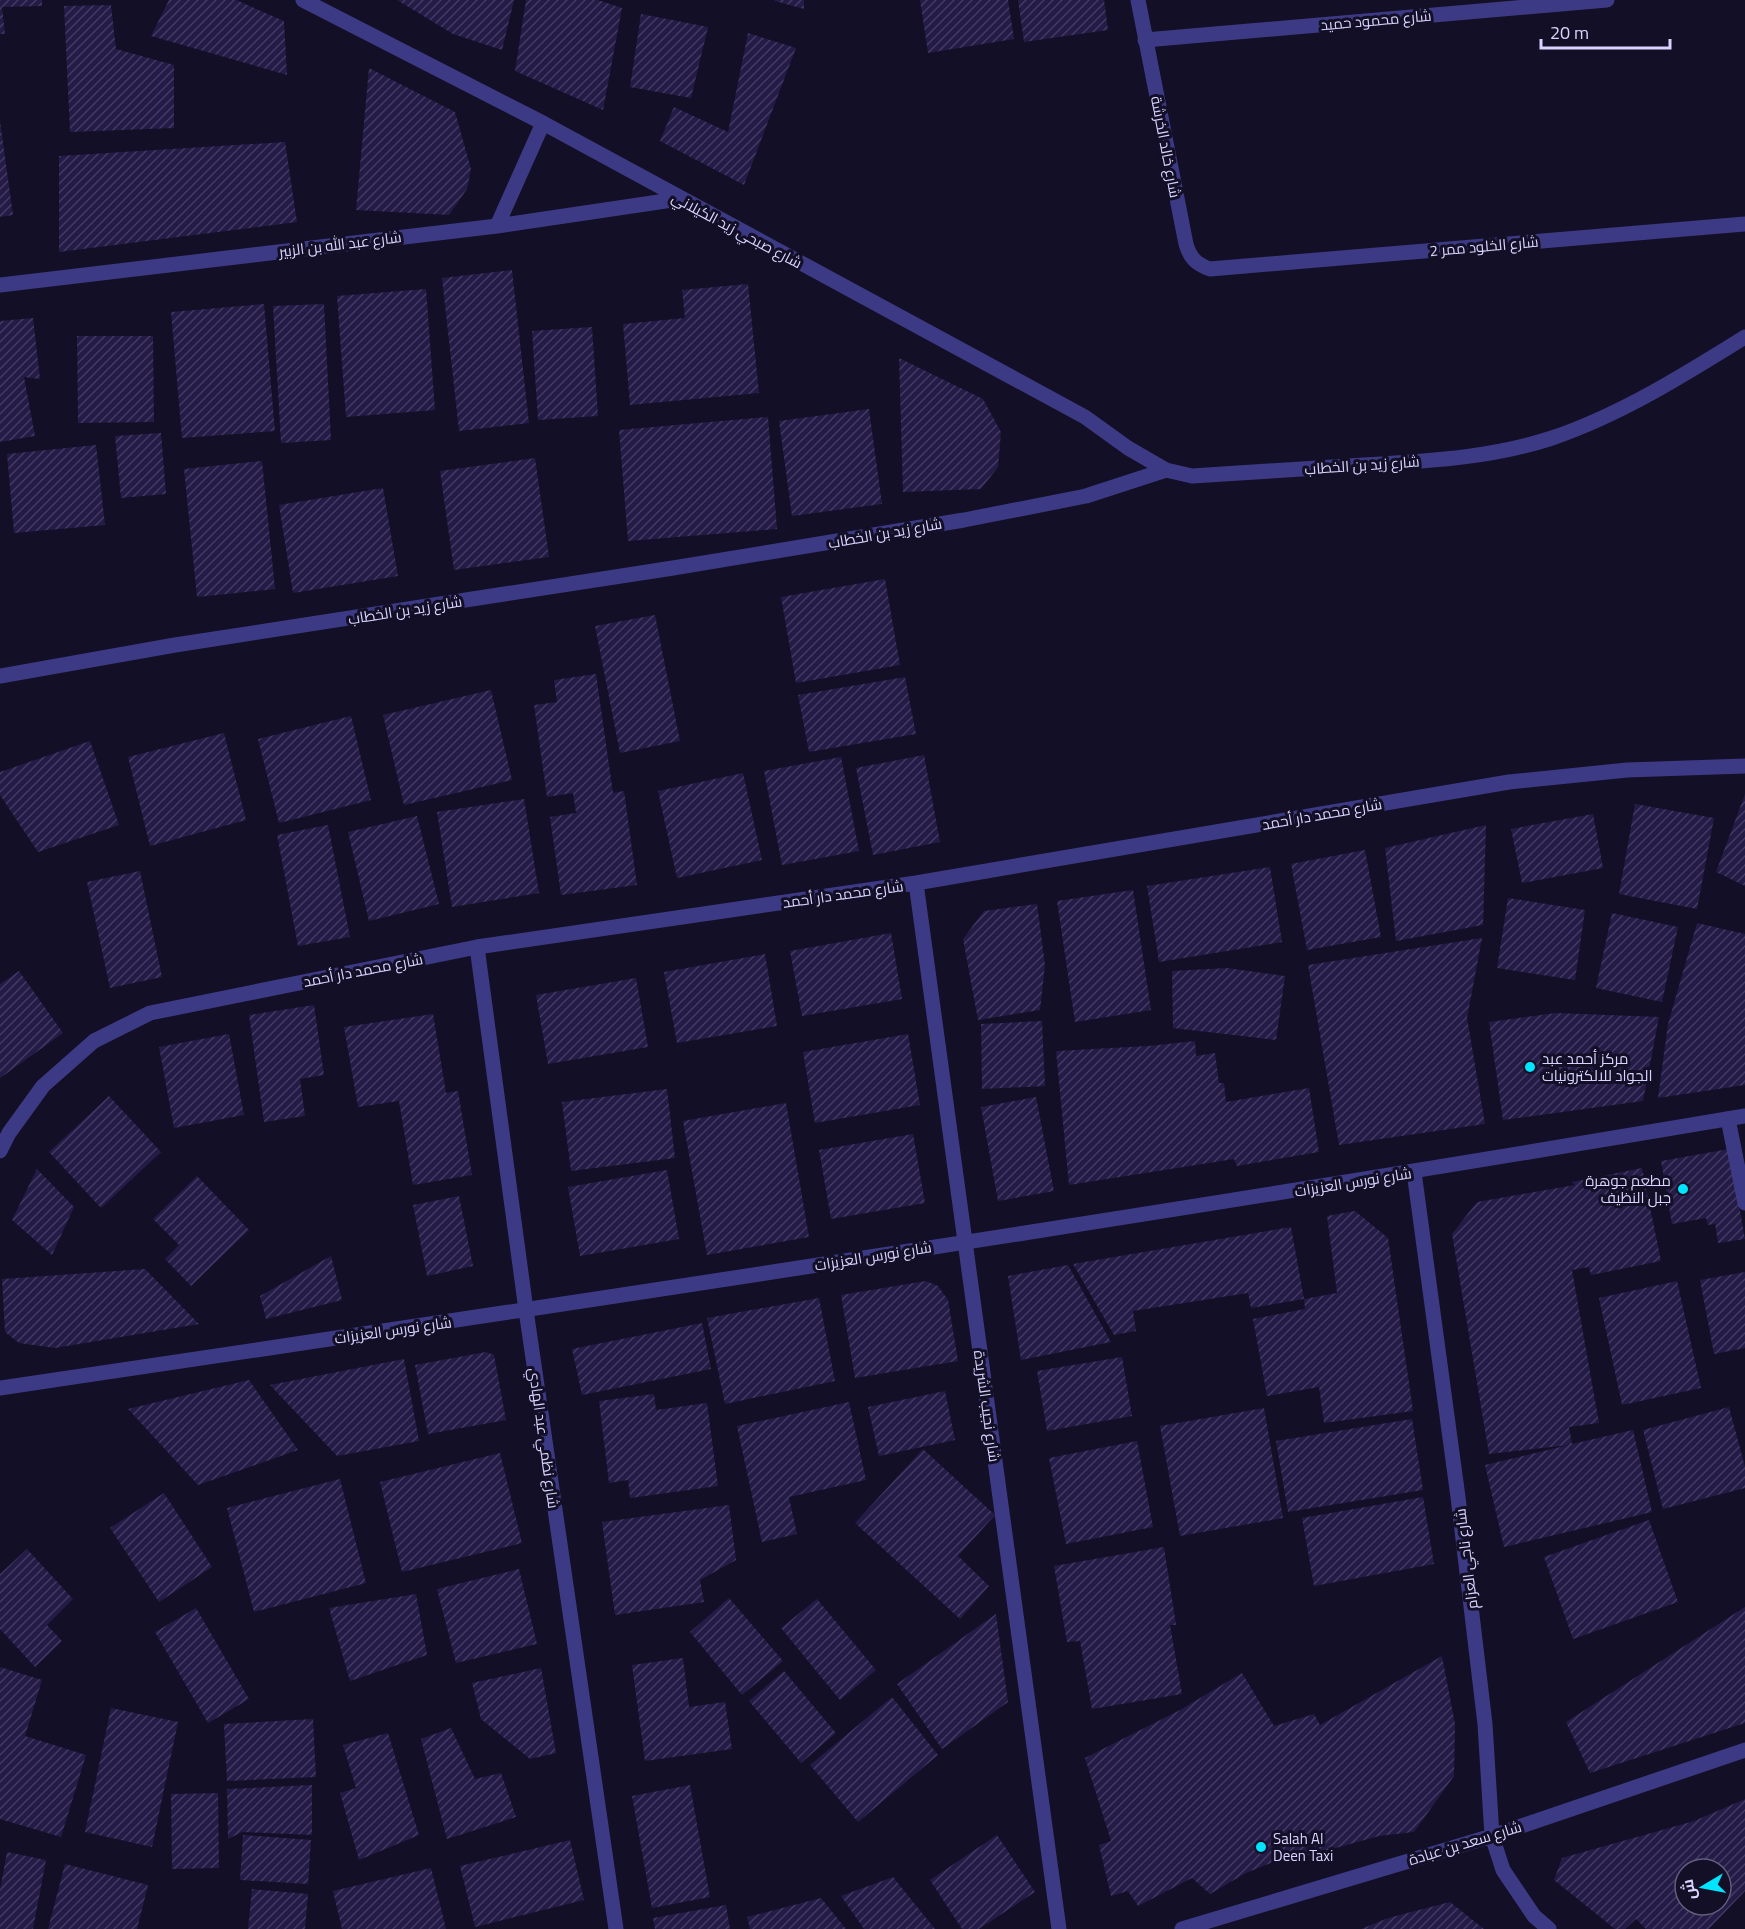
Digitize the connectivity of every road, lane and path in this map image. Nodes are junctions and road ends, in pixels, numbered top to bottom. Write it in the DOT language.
graph roads {
  1 [pos="303,0"];
  2 [pos="1138,0"];
  3 [pos="1607,0"];
  4 [pos="1145,40"];
  5 [pos="543,123"];
  6 [pos="679,199"];
  7 [pos="1745,224"];
  8 [pos="496,226"];
  9 [pos="1223,268"];
  10 [pos="0,285"];
  11 [pos="1745,337"];
  12 [pos="1166,470"];
  13 [pos="0,676"];
  14 [pos="1745,765"];
  15 [pos="916,883"];
  16 [pos="477,947"];
  17 [pos="1745,1116"];
  18 [pos="1728,1119"];
  19 [pos="0,1151"];
  20 [pos="1414,1173"];
  21 [pos="1745,1203"];
  22 [pos="965,1241"];
  23 [pos="526,1310"];
  24 [pos="0,1388"];
  25 [pos="1745,1749"];
  26 [pos="1492,1836"];
  27 [pos="616,1929"];
  28 [pos="1059,1929"];
  29 [pos="1182,1929"];
  30 [pos="1549,1929"];
  1 -- 5 [label="street, شارع صبحي زيد الكيلاني"];
  2 -- 4 [label="street, شارع خالد الخرشة"];
  3 -- 4 [label="street, شارع محمود حميد"];
  4 -- 9 [label="street, شارع خالد الخرشة"];
  5 -- 6 [label="street, شارع صبحي زيد الكيلاني"];
  5 -- 8 [label="street"];
  6 -- 8 [label="street, شارع عبد الله بن الزبير"];
  6 -- 12 [label="street, شارع صبحي زيد الكيلاني"];
  7 -- 9 [label="street, شارع الخلود ممر 2"];
  8 -- 10 [label="street, شارع عبد الله بن الزبير"];
  11 -- 12 [label="street, شارع زيد بن الخطاب"];
  12 -- 13 [label="street, شارع زيد بن الخطاب"];
  14 -- 15 [label="street, شارع محمد دار أحمد"];
  15 -- 16 [label="street, شارع محمد دار أحمد"];
  15 -- 22 [label="street, شارع نجيب الشريدة"];
  16 -- 19 [label="street, شارع محمد دار أحمد"];
  16 -- 23 [label="street, شارع نظمي عبد الهادي"];
  17 -- 18 [label="street, شارع نورس العزيزات"];
  18 -- 20 [label="street, شارع نورس العزيزات"];
  18 -- 21 [label="street"];
  20 -- 22 [label="street, شارع نورس العزيزات"];
  20 -- 26 [label="street, شارع ناجي العزام"];
  22 -- 23 [label="street, شارع نورس العزيزات"];
  22 -- 28 [label="street, شارع نجيب الشريدة"];
  23 -- 24 [label="street, شارع نورس العزيزات"];
  23 -- 27 [label="street, شارع نظمي عبد الهادي"];
  25 -- 26 [label="street, شارع سعد بن عبادة"];
  26 -- 29 [label="street, شارع سعد بن عبادة"];
  26 -- 30 [label="street, شارع ناجي العزام"];
}
